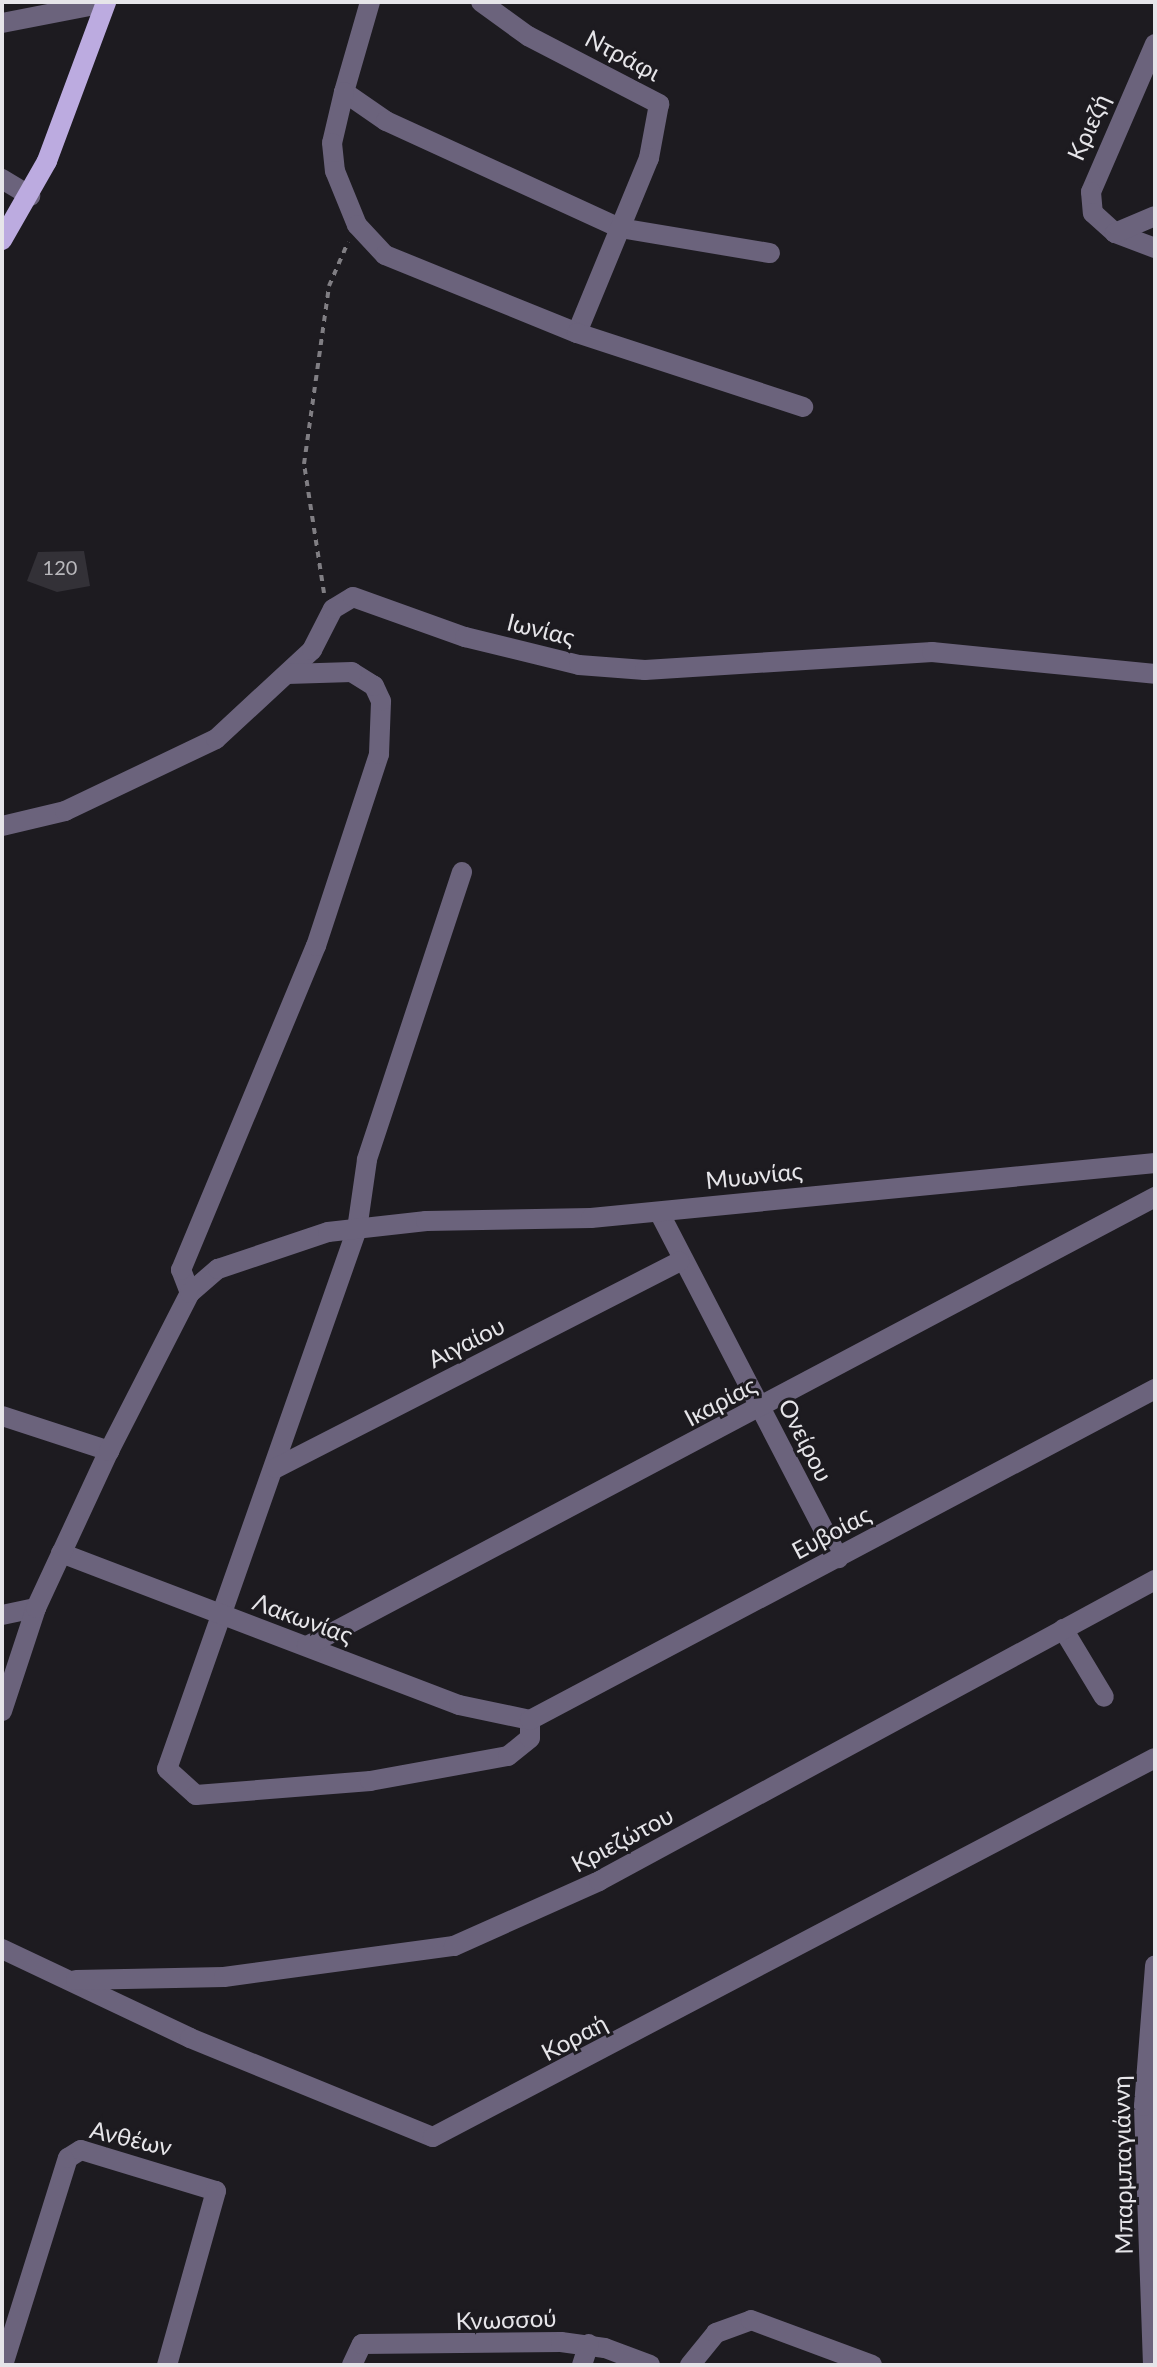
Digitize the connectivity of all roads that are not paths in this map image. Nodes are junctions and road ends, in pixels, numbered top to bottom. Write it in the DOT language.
graph roads {
  1 [pos="370,2"];
  2 [pos="481,2"];
  3 [pos="106,3"];
  4 [pos="2,23"];
  5 [pos="1155,44"];
  6 [pos="344,92"];
  7 [pos="2,179"];
  8 [pos="30,196"];
  9 [pos="1155,216"];
  10 [pos="620,228"];
  11 [pos="1115,233"];
  12 [pos="2,240"];
  13 [pos="1155,248"];
  14 [pos="770,253"];
  15 [pos="577,333"];
  16 [pos="803,407"];
  17 [pos="287,674"];
  18 [pos="1155,674"];
  19 [pos="2,826"];
  20 [pos="462,872"];
  21 [pos="1155,1163"];
  22 [pos="1155,1197"];
  23 [pos="659,1212"];
  24 [pos="357,1229"];
  25 [pos="679,1262"];
  26 [pos="190,1293"];
  27 [pos="1155,1389"];
  28 [pos="761,1409"];
  29 [pos="2,1416"];
  30 [pos="109,1451"];
  31 [pos="276,1468"];
  32 [pos="61,1553"];
  33 [pos="838,1558"];
  34 [pos="1155,1580"];
  35 [pos="36,1608"];
  36 [pos="2,1615"];
  37 [pos="222,1615"];
  38 [pos="1063,1629"];
  39 [pos="307,1646"];
  40 [pos="1104,1697"];
  41 [pos="2,1711"];
  42 [pos="530,1720"];
  43 [pos="1155,1758"];
  44 [pos="2,1949"];
  45 [pos="1155,1965"];
  46 [pos="64,1979"];
  47 [pos="589,2344"];
  48 [pos="3,2365"];
  49 [pos="167,2365"];
  50 [pos="352,2365"];
  51 [pos="582,2365"];
  52 [pos="650,2365"];
  53 [pos="690,2365"];
  54 [pos="872,2365"];
  55 [pos="1153,2365"];
  1 -- 6 [label="street"];
  2 -- 10 [label="street, Ντράφι"];
  3 -- 4 [label="street"];
  3 -- 8 [label="main road"];
  5 -- 11 [label="street, Κριεζή"];
  6 -- 10 [label="street"];
  6 -- 15 [label="street"];
  7 -- 8 [label="street"];
  8 -- 12 [label="main road"];
  9 -- 11 [label="street"];
  10 -- 14 [label="street"];
  10 -- 15 [label="street"];
  11 -- 13 [label="street"];
  15 -- 16 [label="street"];
  17 -- 18 [label="street, Ιωνίας"];
  17 -- 19 [label="street"];
  17 -- 26 [label="street"];
  20 -- 24 [label="street"];
  21 -- 23 [label="street, Μυωνίας"];
  22 -- 28 [label="street, Ικαρίας"];
  23 -- 24 [label="street, Μυωνίας"];
  23 -- 25 [label="street, Ονείρου"];
  24 -- 26 [label="street, Μυωνίας"];
  24 -- 31 [label="street"];
  25 -- 28 [label="street, Ονείρου"];
  25 -- 31 [label="street, Αιγαίου"];
  26 -- 30 [label="street"];
  27 -- 33 [label="street, Ευβοίας"];
  28 -- 33 [label="street, Ονείρου"];
  28 -- 39 [label="street, Ικαρίας"];
  29 -- 30 [label="street"];
  30 -- 32 [label="street"];
  31 -- 37 [label="street"];
  32 -- 35 [label="street"];
  32 -- 37 [label="street, Λακωνίας"];
  33 -- 42 [label="street, Ευβοίας"];
  34 -- 38 [label="street, Κριεζώτου"];
  35 -- 36 [label="street"];
  35 -- 41 [label="street"];
  37 -- 39 [label="street, Λακωνίας"];
  37 -- 42 [label="street"];
  38 -- 40 [label="street"];
  38 -- 46 [label="street, Κριεζώτου"];
  39 -- 42 [label="street, Λακωνίας"];
  43 -- 46 [label="street, Κοραή"];
  44 -- 46 [label="street, Κοραή"];
  45 -- 55 [label="street, Μπαρμπαγιάννη"];
  47 -- 50 [label="street, Κνωσσού"];
  47 -- 51 [label="street"];
  47 -- 52 [label="street, Κνωσσού"];
  48 -- 49 [label="street, Ανθέων"];
  53 -- 54 [label="street"];
}
